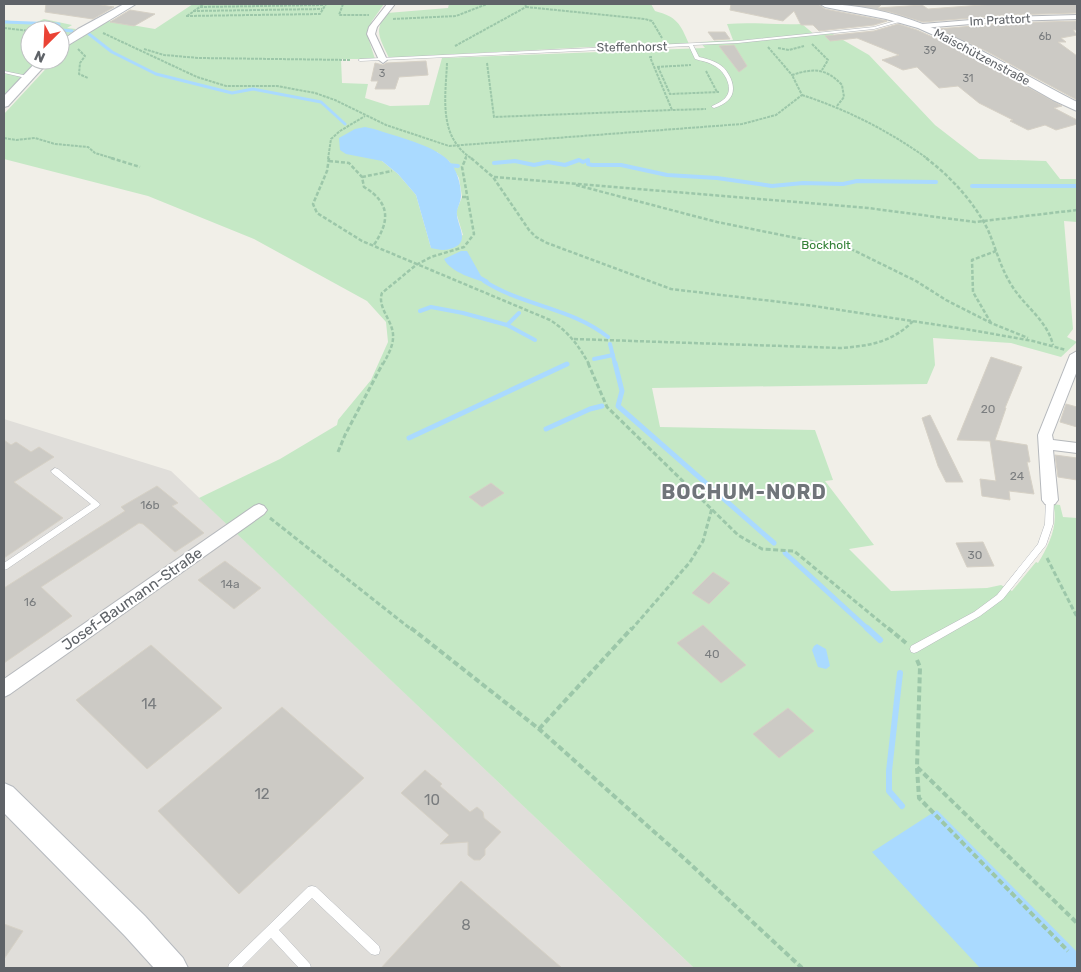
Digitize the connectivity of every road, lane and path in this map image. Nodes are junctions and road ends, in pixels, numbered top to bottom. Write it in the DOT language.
graph roads {
  1 [pos="131,4"];
  2 [pos="204,4"];
  3 [pos="325,4"];
  4 [pos="343,4"];
  5 [pos="391,4"];
  6 [pos="487,4"];
  7 [pos="825,4"];
  8 [pos="271,5"];
  9 [pos="286,5"];
  10 [pos="300,5"];
  11 [pos="312,5"];
  12 [pos="200,7"];
  13 [pos="526,8"];
  14 [pos="322,9"];
  15 [pos="268,10"];
  16 [pos="193,11"];
  17 [pos="265,14"];
  18 [pos="377,16"];
  19 [pos="1077,17"];
  20 [pos="902,20"];
  21 [pos="922,26"];
  22 [pos="4,28"];
  23 [pos="20,30"];
  24 [pos="82,31"];
  25 [pos="816,34"];
  26 [pos="70,40"];
  27 [pos="765,43"];
  28 [pos="691,45"];
  29 [pos="134,46"];
  30 [pos="666,46"];
  31 [pos="70,47"];
  32 [pos="659,56"];
  33 [pos="360,60"];
  34 [pos="383,60"];
  35 [pos="496,63"];
  36 [pos="703,64"];
  37 [pos="714,64"];
  38 [pos="658,66"];
  39 [pos="654,67"];
  40 [pos="33,70"];
  41 [pos="822,70"];
  42 [pos="4,72"];
  43 [pos="792,75"];
  44 [pos="26,77"];
  45 [pos="88,78"];
  46 [pos="717,92"];
  47 [pos="731,92"];
  48 [pos="802,95"];
  49 [pos="4,103"];
  50 [pos="837,106"];
  51 [pos="714,107"];
  52 [pos="1077,107"];
  53 [pos="672,110"];
  54 [pos="364,116"];
  55 [pos="4,138"];
  56 [pos="458,146"];
  57 [pos="467,155"];
  58 [pos="329,161"];
  59 [pos="140,167"];
  60 [pos="392,171"];
  61 [pos="493,177"];
  62 [pos="362,178"];
  63 [pos="567,183"];
  64 [pos="462,197"];
  65 [pos="468,197"];
  66 [pos="1077,210"];
  67 [pos="984,222"];
  68 [pos="372,246"];
  69 [pos="996,251"];
  70 [pos="416,265"];
  71 [pos="913,321"];
  72 [pos="991,322"];
  73 [pos="574,339"];
  74 [pos="1033,341"];
  75 [pos="1053,345"];
  76 [pos="1073,354"];
  77 [pos="1046,444"];
  78 [pos="1077,448"];
  79 [pos="338,452"];
  80 [pos="56,471"];
  81 [pos="1050,500"];
  82 [pos="712,508"];
  83 [pos="259,510"];
  84 [pos="1042,545"];
  85 [pos="4,567"];
  86 [pos="1077,617"];
  87 [pos="914,649"];
  88 [pos="4,689"];
  89 [pos="539,730"];
  90 [pos="917,767"];
  91 [pos="4,795"];
  92 [pos="1077,923"];
  93 [pos="271,930"];
  94 [pos="375,950"];
  95 [pos="1068,951"];
  96 [pos="173,968"];
  97 [pos="232,968"];
  98 [pos="306,968"];
  99 [pos="802,968"];
  1 -- 24 [label="street"];
  2 -- 12 [label="path"];
  3 -- 11 [label="path"];
  3 -- 14 [label="path"];
  4 -- 18 [label="path"];
  5 -- 18 [label="street"];
  6 -- 18 [label="path"];
  7 -- 20 [label="street, Maischützenstraße"];
  8 -- 9 [label="path"];
  8 -- 12 [label="path"];
  8 -- 15 [label="path"];
  9 -- 10 [label="path"];
  10 -- 11 [label="path"];
  12 -- 16 [label="path"];
  13 -- 30 [label="path"];
  14 -- 15 [label="path"];
  14 -- 17 [label="path"];
  15 -- 16 [label="path"];
  15 -- 17 [label="path"];
  16 -- 17 [label="path"];
  18 -- 34 [label="street"];
  19 -- 21 [label="street, Im Prattort"];
  20 -- 21 [label="street, Maischützenstraße"];
  20 -- 25 [label="lane, Steffenhorst"];
  21 -- 52 [label="street, Maischützenstraße"];
  22 -- 23 [label="path"];
  24 -- 26 [label="street"];
  24 -- 29 [label="path"];
  25 -- 28 [label="lane, Steffenhorst"];
  25 -- 41 [label="path"];
  27 -- 43 [label="path"];
  28 -- 30 [label="lane, Steffenhorst"];
  28 -- 37 [label="lane"];
  29 -- 33 [label="path"];
  29 -- 54 [label="path"];
  30 -- 34 [label="lane, Steffenhorst"];
  31 -- 45 [label="path"];
  32 -- 39 [label="path"];
  33 -- 34 [label="lane, Steffenhorst"];
  35 -- 53 [label="path"];
  36 -- 37 [label="path"];
  36 -- 38 [label="path"];
  36 -- 46 [label="path"];
  37 -- 47 [label="lane"];
  38 -- 39 [label="path"];
  38 -- 46 [label="path"];
  39 -- 53 [label="path"];
  40 -- 44 [label="street"];
  41 -- 43 [label="path"];
  41 -- 50 [label="path"];
  42 -- 44 [label="lane"];
  43 -- 48 [label="path"];
  44 -- 49 [label="street"];
  46 -- 47 [label="path"];
  47 -- 51 [label="lane"];
  48 -- 50 [label="path"];
  48 -- 56 [label="path"];
  50 -- 67 [label="path"];
  51 -- 53 [label="path"];
  54 -- 56 [label="path"];
  54 -- 58 [label="path"];
  55 -- 59 [label="path"];
  56 -- 57 [label="path"];
  57 -- 61 [label="path"];
  57 -- 65 [label="path"];
  58 -- 62 [label="path"];
  58 -- 68 [label="path"];
  60 -- 62 [label="path"];
  61 -- 63 [label="path"];
  61 -- 71 [label="path"];
  62 -- 68 [label="path"];
  63 -- 67 [label="path"];
  63 -- 72 [label="path"];
  64 -- 65 [label="path"];
  65 -- 70 [label="path"];
  66 -- 67 [label="path"];
  67 -- 69 [label="path"];
  68 -- 70 [label="path"];
  69 -- 72 [label="path"];
  69 -- 75 [label="path"];
  70 -- 73 [label="path"];
  70 -- 79 [label="path"];
  71 -- 73 [label="path"];
  71 -- 74 [label="path"];
  72 -- 74 [label="path"];
  73 -- 82 [label="path"];
  74 -- 75 [label="path"];
  75 -- 76 [label="path"];
  76 -- 77 [label="street"];
  77 -- 78 [label="street"];
  77 -- 81 [label="street"];
  80 -- 85 [label="lane"];
  81 -- 84 [label="lane"];
  82 -- 87 [label="path"];
  82 -- 89 [label="path"];
  83 -- 88 [label="street, Josef-Baumann-Straße"];
  83 -- 89 [label="path"];
  84 -- 86 [label="path"];
  84 -- 87 [label="lane"];
  87 -- 90 [label="path"];
  89 -- 99 [label="path"];
  90 -- 92 [label="path"];
  90 -- 95 [label="path"];
  91 -- 96 [label="street"];
  93 -- 94 [label="lane"];
  93 -- 97 [label="lane"];
  93 -- 98 [label="lane"];
}
